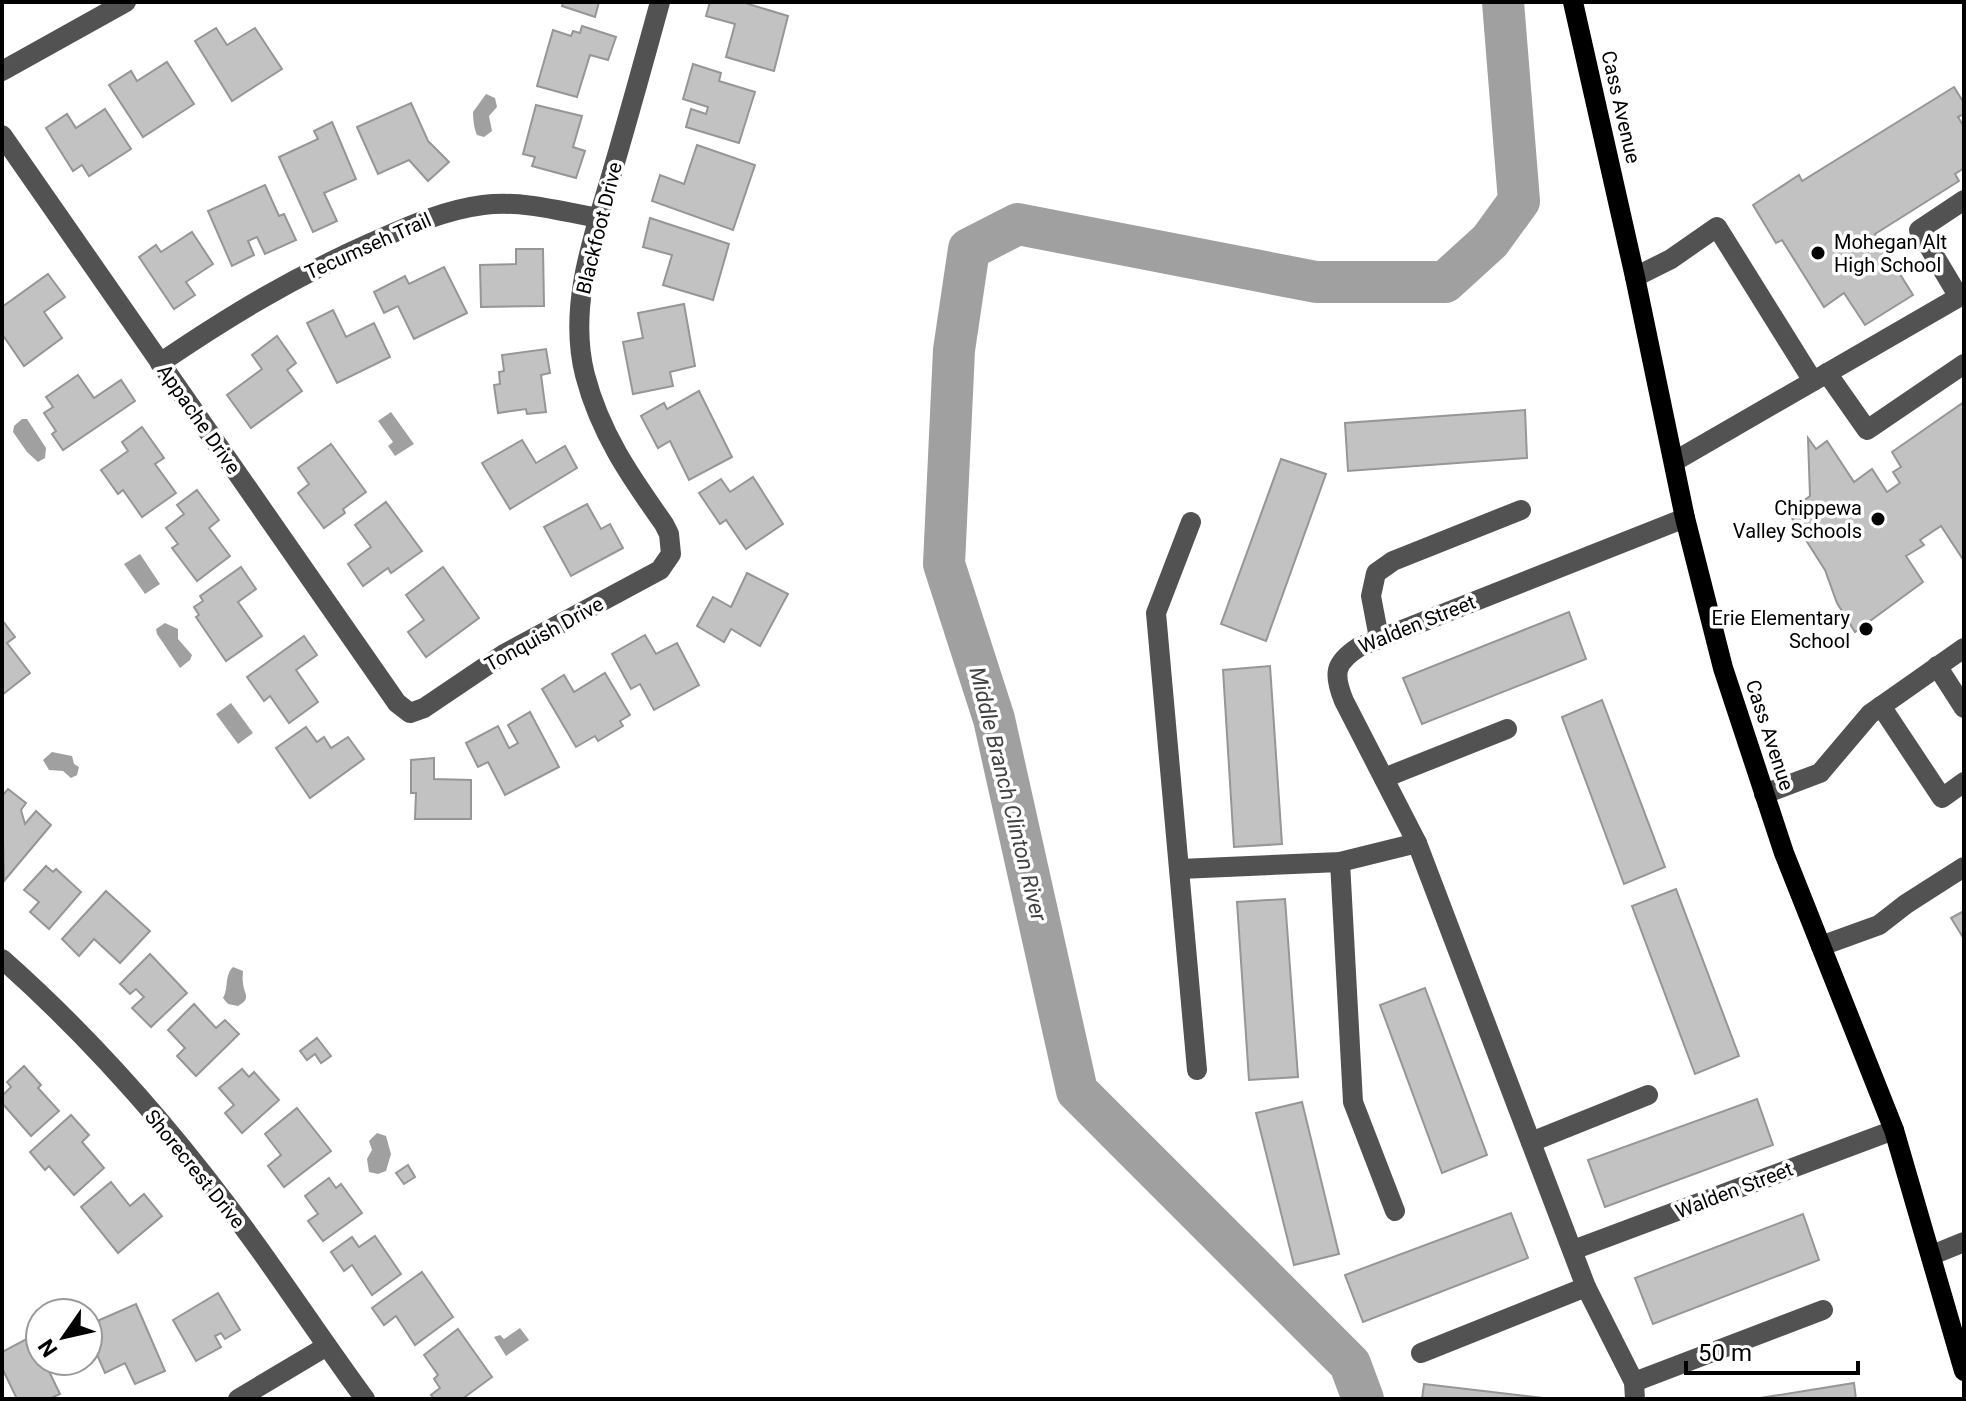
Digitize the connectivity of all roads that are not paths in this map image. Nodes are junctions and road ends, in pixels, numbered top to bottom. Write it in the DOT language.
graph roads {
  1 [pos="126,2"];
  2 [pos="660,2"];
  3 [pos="1573,2"];
  4 [pos="2,71"];
  5 [pos="2,135"];
  6 [pos="1964,200"];
  7 [pos="598,218"];
  8 [pos="1635,277"];
  9 [pos="1962,296"];
  10 [pos="160,363"];
  11 [pos="1964,364"];
  12 [pos="1820,377"];
  13 [pos="1675,461"];
  14 [pos="1521,510"];
  15 [pos="1685,518"];
  16 [pos="1191,522"];
  17 [pos="669,534"];
  18 [pos="1379,638"];
  19 [pos="1964,648"];
  20 [pos="1937,666"];
  21 [pos="397,703"];
  22 [pos="1881,706"];
  23 [pos="1964,708"];
  24 [pos="1507,729"];
  25 [pos="1384,778"];
  26 [pos="1964,782"];
  27 [pos="1764,794"];
  28 [pos="1417,843"];
  29 [pos="1340,862"];
  30 [pos="1964,867"];
  31 [pos="1180,869"];
  32 [pos="1821,946"];
  33 [pos="2,959"];
  34 [pos="1197,1070"];
  35 [pos="1648,1095"];
  36 [pos="1894,1130"];
  37 [pos="1531,1142"];
  38 [pos="1395,1211"];
  39 [pos="1964,1242"];
  40 [pos="1573,1250"];
  41 [pos="1932,1255"];
  42 [pos="1586,1287"];
  43 [pos="1823,1310"];
  44 [pos="327,1346"];
  45 [pos="1421,1353"];
  46 [pos="1964,1371"];
  47 [pos="1635,1391"];
  48 [pos="238,1399"];
  49 [pos="365,1399"];
  1 -- 4 [label="street"];
  2 -- 7 [label="street, Blackfoot Drive"];
  3 -- 8 [label="main road, Cass Avenue"];
  5 -- 10 [label="street, Appache Drive"];
  6 -- 9 [label="street"];
  7 -- 10 [label="street, Tecumseh Trail"];
  7 -- 17 [label="street, Blackfoot Drive"];
  8 -- 12 [label="street"];
  8 -- 13 [label="main road, Cass Avenue"];
  9 -- 12 [label="street"];
  10 -- 21 [label="street, Appache Drive"];
  11 -- 12 [label="street"];
  12 -- 13 [label="street"];
  13 -- 15 [label="main road, Cass Avenue"];
  14 -- 18 [label="street"];
  15 -- 18 [label="street, Walden Street"];
  15 -- 27 [label="main road, Cass Avenue"];
  16 -- 31 [label="street"];
  17 -- 21 [label="street, Tonquish Drive"];
  18 -- 25 [label="street, Walden Street"];
  19 -- 20 [label="street"];
  20 -- 22 [label="street"];
  20 -- 23 [label="street"];
  22 -- 26 [label="street"];
  22 -- 27 [label="street"];
  24 -- 25 [label="street"];
  25 -- 28 [label="street, Walden Street"];
  27 -- 32 [label="main road, Cass Avenue"];
  28 -- 29 [label="street"];
  28 -- 37 [label="street, Walden Street"];
  29 -- 31 [label="street"];
  29 -- 38 [label="street"];
  30 -- 32 [label="street"];
  31 -- 34 [label="street"];
  32 -- 36 [label="main road, Cass Avenue"];
  33 -- 44 [label="street, Shorecrest Drive"];
  35 -- 37 [label="street"];
  36 -- 40 [label="street, Walden Street"];
  36 -- 41 [label="main road, Cass Avenue"];
  37 -- 40 [label="street, Walden Street"];
  39 -- 41 [label="street"];
  40 -- 42 [label="street, Walden Street"];
  41 -- 46 [label="main road, Cass Avenue"];
  42 -- 45 [label="street"];
  42 -- 47 [label="street, Walden Street"];
  43 -- 47 [label="street, Walden Street"];
  44 -- 48 [label="street"];
  44 -- 49 [label="street, Shorecrest Drive"];
}
